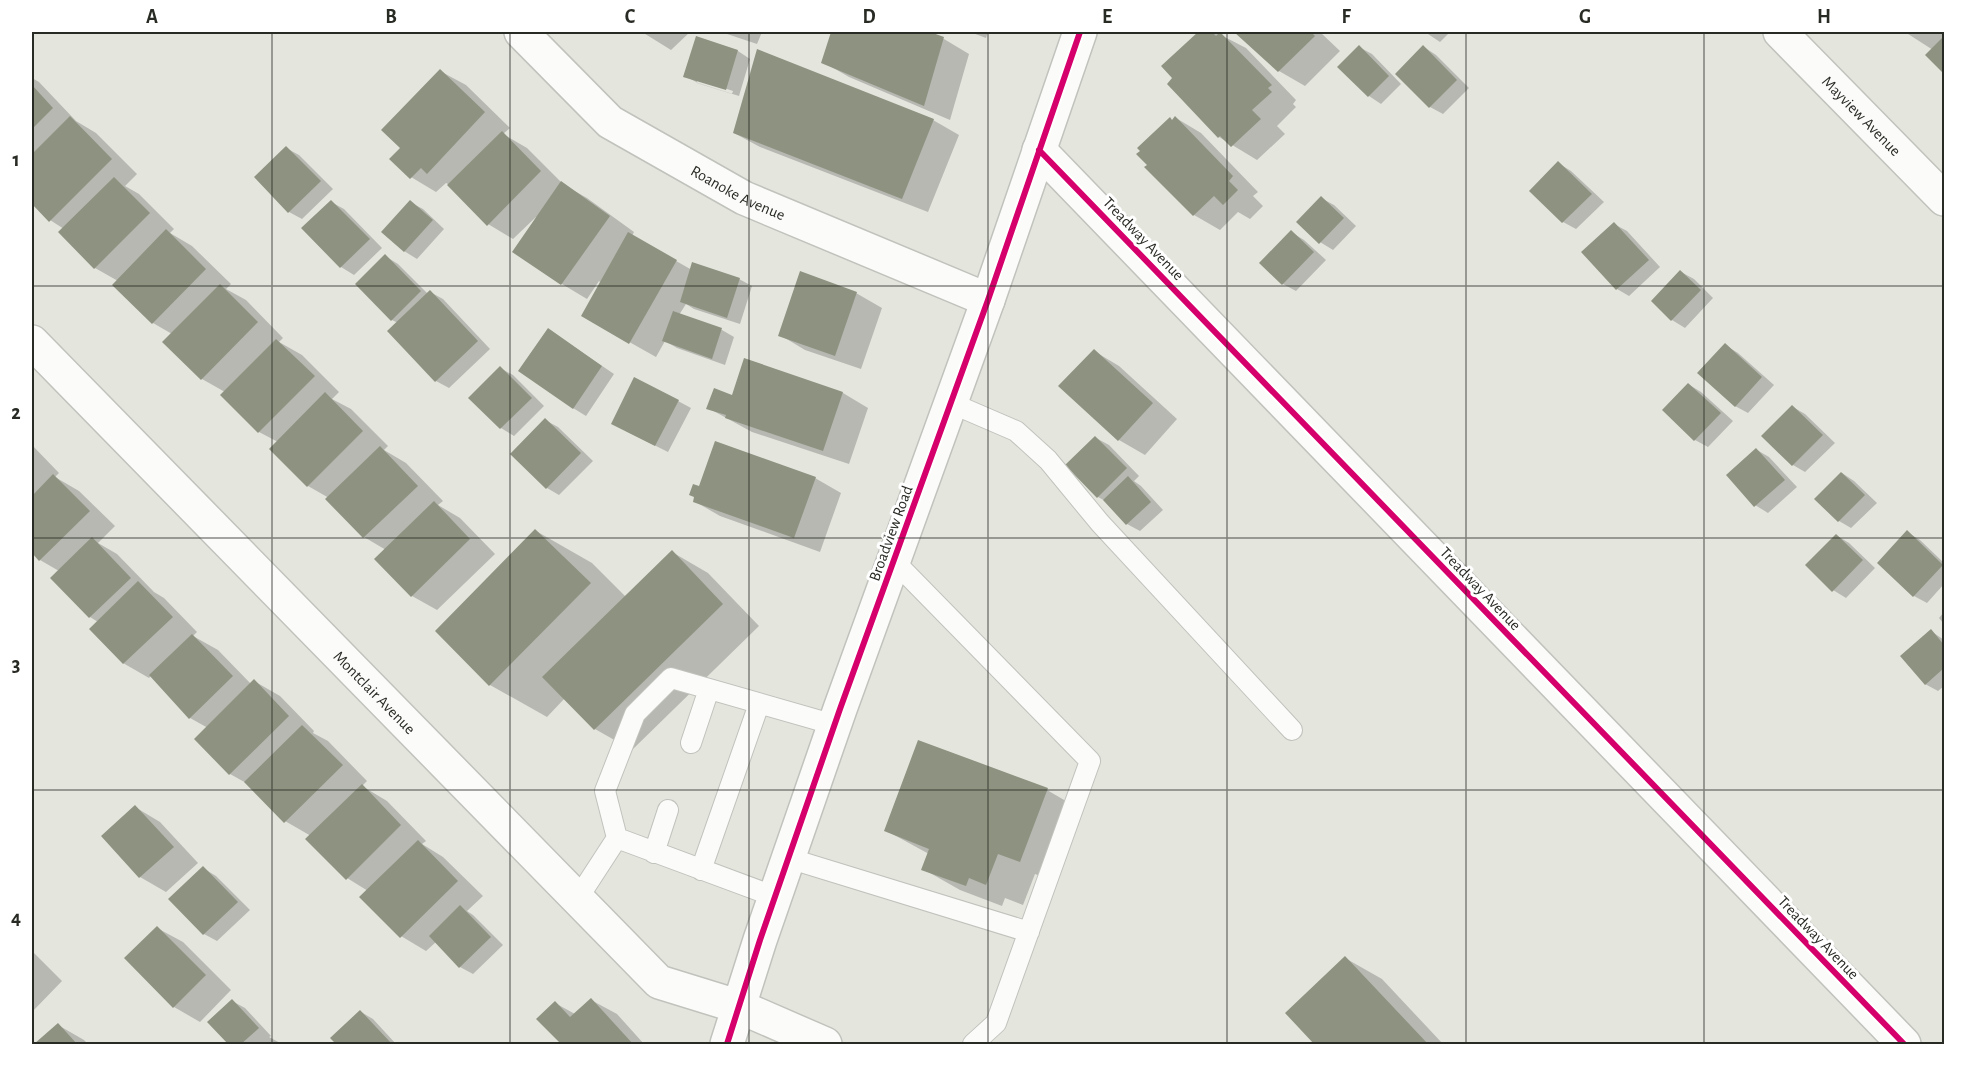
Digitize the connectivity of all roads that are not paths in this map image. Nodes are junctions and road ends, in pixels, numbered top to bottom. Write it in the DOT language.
graph roads {
  1 [pos="521,32"];
  2 [pos="1080,32"];
  3 [pos="1780,32"];
  4 [pos="1039,150"];
  5 [pos="1944,199"];
  6 [pos="988,300"];
  7 [pos="32,342"];
  8 [pos="951,403"];
  9 [pos="894,561"];
  10 [pos="709,689"];
  11 [pos="759,704"];
  12 [pos="835,725"];
  13 [pos="1292,730"];
  14 [pos="691,743"];
  15 [pos="668,810"];
  16 [pos="617,838"];
  17 [pos="654,853"];
  18 [pos="788,858"];
  19 [pos="701,870"];
  20 [pos="776,897"];
  21 [pos="578,898"];
  22 [pos="1029,932"];
  23 [pos="740,1007"];
  24 [pos="727,1044"];
  25 [pos="825,1044"];
  26 [pos="973,1044"];
  27 [pos="1904,1044"];
  1 -- 6 [label="street, Roanoke Avenue"];
  2 -- 4 [label="street, Broadview Road"];
  3 -- 5 [label="street, Mayview Avenue"];
  4 -- 6 [label="street, Broadview Road"];
  4 -- 27 [label="street, Treadway Avenue"];
  6 -- 8 [label="street, Broadview Road"];
  7 -- 21 [label="street, Montclair Avenue"];
  8 -- 9 [label="street, Broadview Road"];
  8 -- 13 [label="lane"];
  9 -- 12 [label="street, Broadview Road"];
  9 -- 22 [label="lane"];
  10 -- 11 [label="lane"];
  10 -- 14 [label="lane"];
  10 -- 16 [label="lane"];
  11 -- 12 [label="lane"];
  11 -- 19 [label="lane"];
  12 -- 18 [label="street, Broadview Road"];
  15 -- 17 [label="lane"];
  16 -- 17 [label="lane"];
  16 -- 21 [label="lane"];
  17 -- 19 [label="lane"];
  18 -- 20 [label="street, Broadview Road"];
  18 -- 22 [label="lane"];
  19 -- 20 [label="lane"];
  20 -- 23 [label="street, Broadview Road"];
  21 -- 23 [label="street, Montclair Avenue"];
  22 -- 26 [label="lane"];
  23 -- 24 [label="street, Broadview Road"];
  23 -- 25 [label="street, Montclair Avenue"];
}
